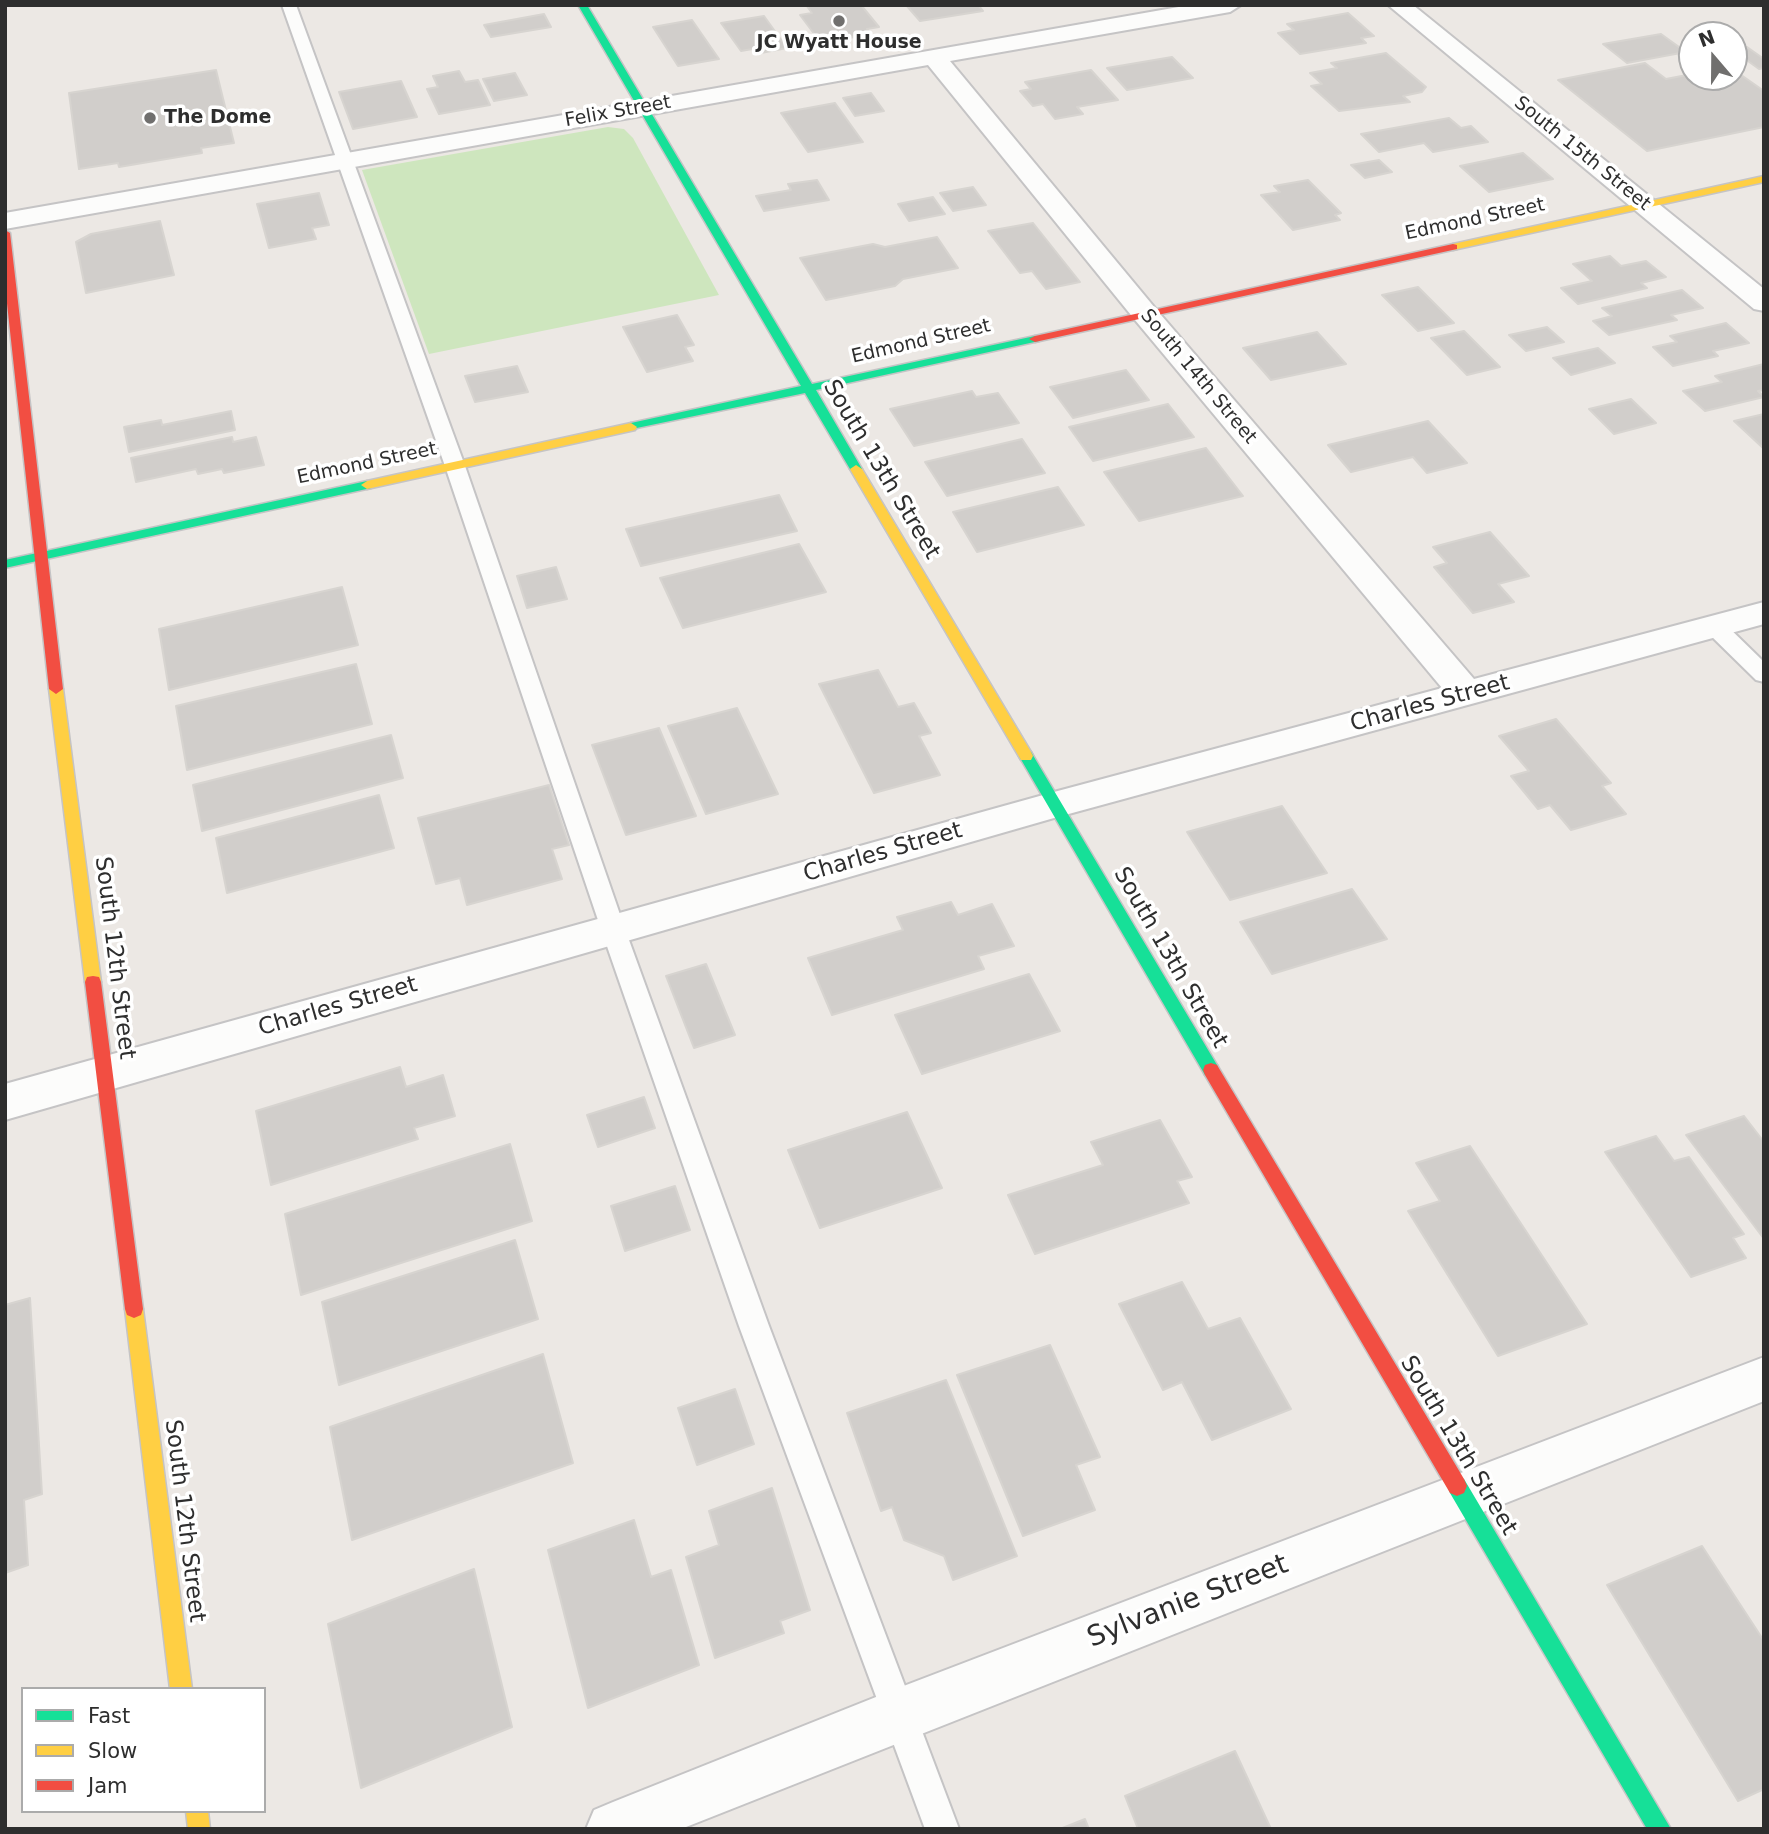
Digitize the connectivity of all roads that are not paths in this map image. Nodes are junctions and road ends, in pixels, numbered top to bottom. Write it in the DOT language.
graph roads {
  1 [pos="289,5"];
  2 [pos="582,5"];
  3 [pos="1230,5"];
  4 [pos="1399,5"];
  5 [pos="933,56"];
  6 [pos="644,108"];
  7 [pos="344,160"];
  8 [pos="1764,179"];
  9 [pos="1644,205"];
  10 [pos="5,221"];
  11 [pos="5,233"];
  12 [pos="1764,303"];
  13 [pos="1145,314"];
  14 [pos="807,389"];
  15 [pos="456,466"];
  16 [pos="40,556"];
  17 [pos="5,564"];
  18 [pos="1764,613"];
  19 [pos="1714,626"];
  20 [pos="1764,675"];
  21 [pos="1467,694"];
  22 [pos="1054,805"];
  23 [pos="613,929"];
  24 [pos="106,1073"];
  25 [pos="5,1102"];
  26 [pos="1764,1379"];
  27 [pos="1461,1497"];
  28 [pos="181,1687"];
  29 [pos="901,1713"];
  30 [pos="613,1829"];
  31 [pos="943,1829"];
  32 [pos="1660,1829"];
  1 -- 7 [label="lane"];
  2 -- 6 [label="street, South 13th Street"];
  3 -- 5 [label="street, Felix Street"];
  4 -- 9 [label="street, South 15th Street"];
  5 -- 6 [label="street, Felix Street"];
  5 -- 13 [label="street, South 14th Street"];
  6 -- 7 [label="street, Felix Street"];
  6 -- 14 [label="street, South 13th Street"];
  7 -- 10 [label="street, Felix Street"];
  7 -- 15 [label="lane"];
  8 -- 9 [label="street, Edmond Street"];
  9 -- 12 [label="street, South 15th Street"];
  9 -- 13 [label="street, Edmond Street"];
  11 -- 16 [label="street, South 12th Street"];
  13 -- 14 [label="street, Edmond Street"];
  13 -- 21 [label="street, South 14th Street"];
  14 -- 15 [label="street, Edmond Street"];
  14 -- 22 [label="street, South 13th Street"];
  15 -- 16 [label="street, Edmond Street"];
  15 -- 23 [label="lane"];
  16 -- 17 [label="street, Edmond Street"];
  16 -- 24 [label="street, South 12th Street"];
  18 -- 19 [label="street, Charles Street"];
  19 -- 20 [label="lane"];
  19 -- 21 [label="street, Charles Street"];
  21 -- 22 [label="street, Charles Street"];
  22 -- 23 [label="street, Charles Street"];
  22 -- 27 [label="street, South 13th Street"];
  23 -- 24 [label="street, Charles Street"];
  23 -- 29 [label="lane"];
  24 -- 25 [label="street, Charles Street"];
  24 -- 28 [label="street, South 12th Street"];
  26 -- 27 [label="street, Sylvanie Street"];
  27 -- 29 [label="street, Sylvanie Street"];
  27 -- 32 [label="street, South 13th Street"];
  29 -- 30 [label="street, Sylvanie Street"];
  29 -- 31 [label="lane"];
}
